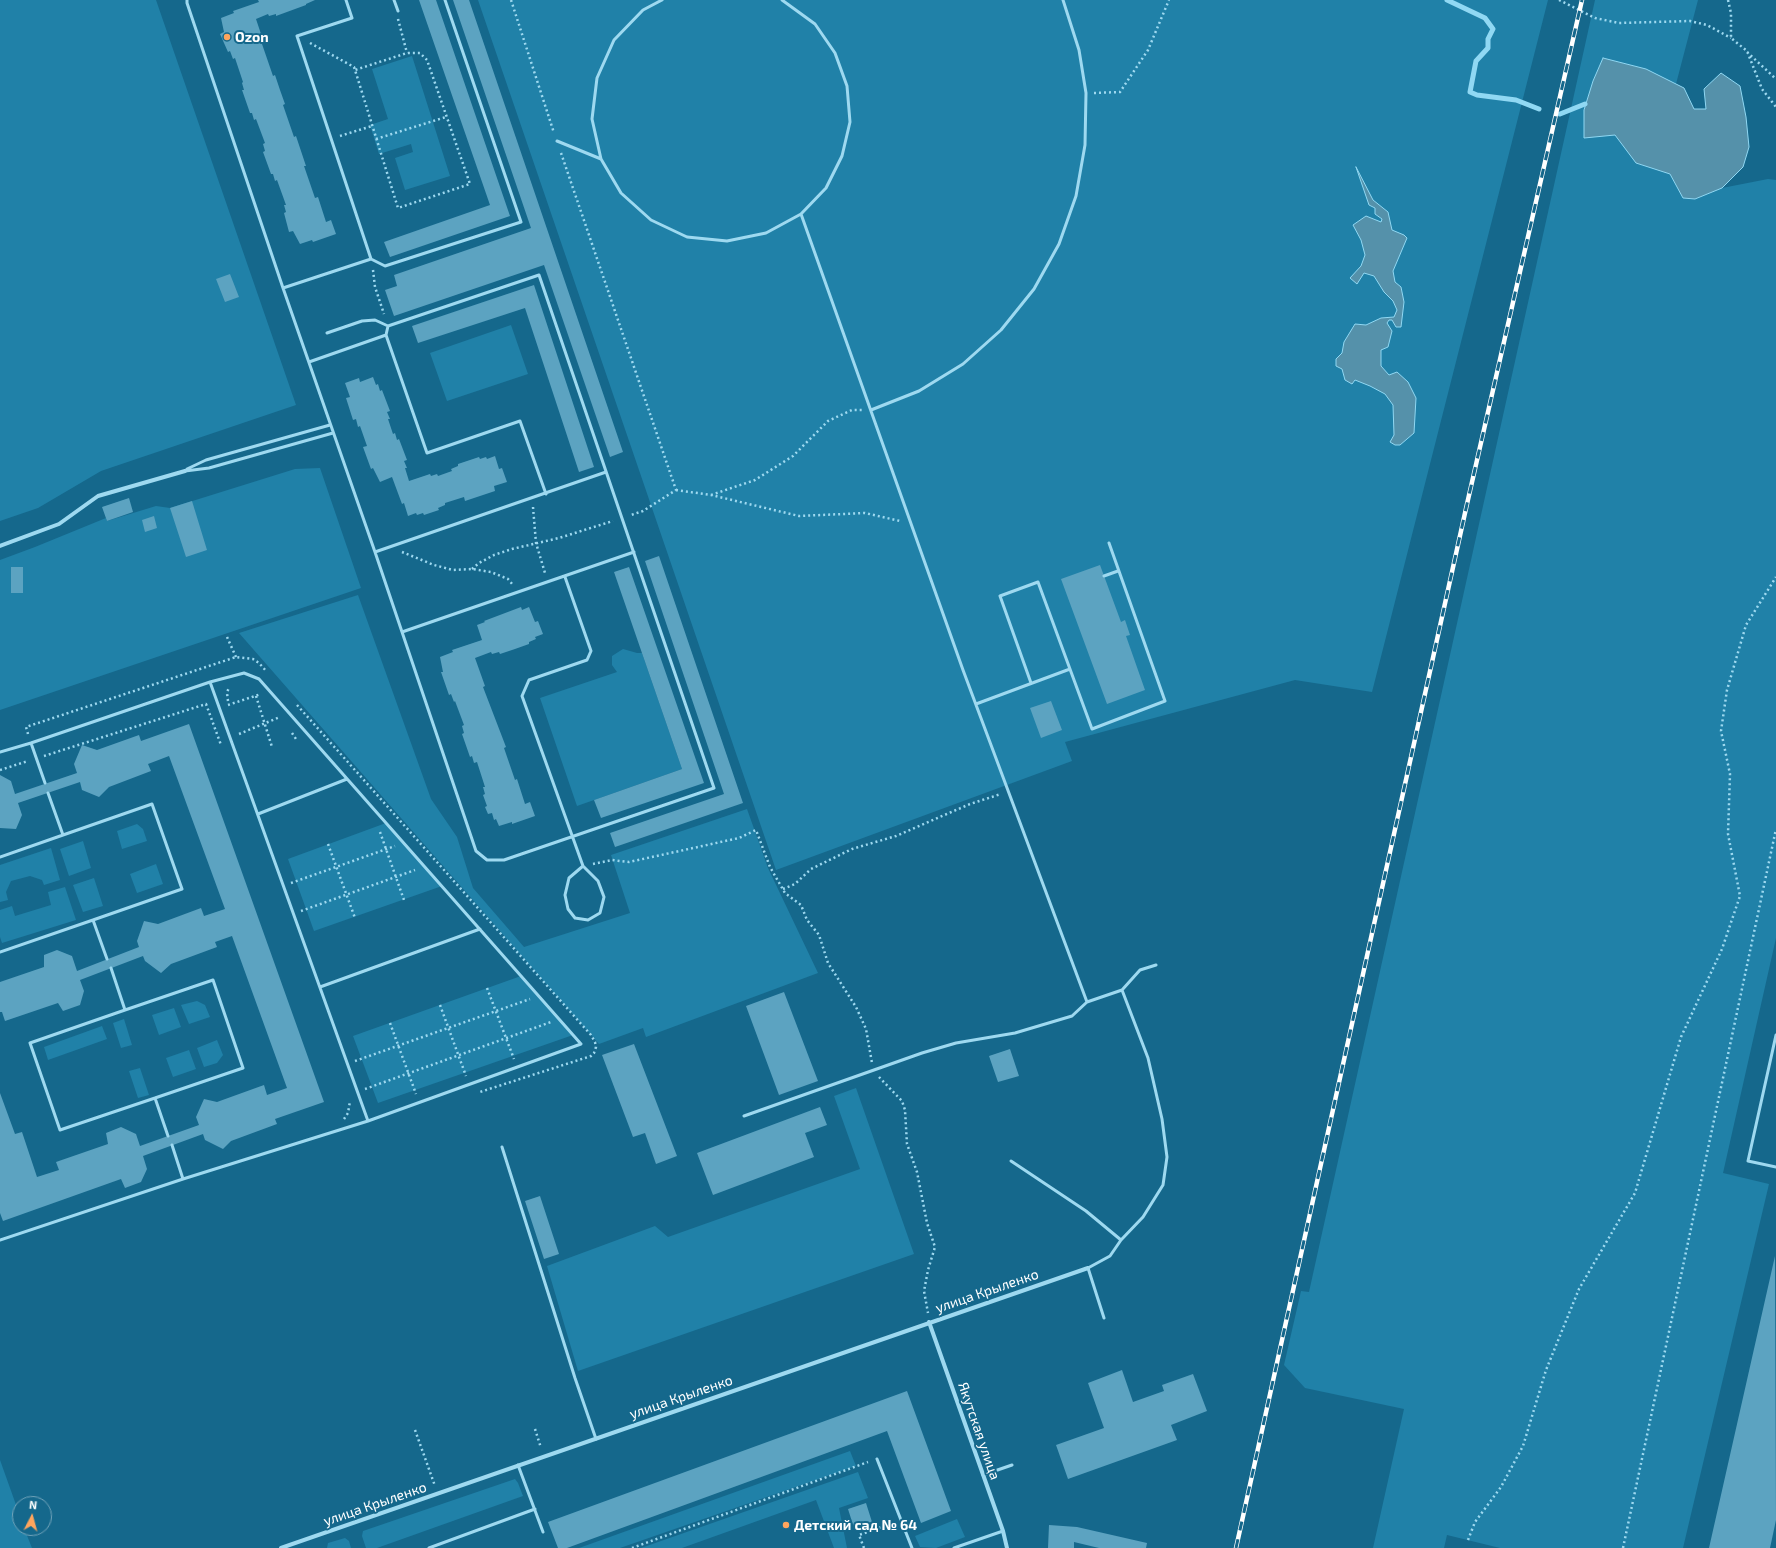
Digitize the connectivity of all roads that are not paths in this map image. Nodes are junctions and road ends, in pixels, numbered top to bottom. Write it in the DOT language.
graph roads {
  1 [pos="187,0"];
  2 [pos="346,0"];
  3 [pos="394,0"];
  4 [pos="445,0"];
  5 [pos="662,0"];
  6 [pos="782,0"];
  7 [pos="1063,0"];
  8 [pos="398,12"];
  9 [pos="557,141"];
  10 [pos="601,159"];
  11 [pos="801,214"];
  12 [pos="371,259"];
  13 [pos="283,288"];
  14 [pos="388,326"];
  15 [pos="327,333"];
  16 [pos="386,335"];
  17 [pos="309,362"];
  18 [pos="871,410"];
  19 [pos="330,425"];
  20 [pos="333,433"];
  21 [pos="185,471"];
  22 [pos="606,472"];
  23 [pos="546,494"];
  24 [pos="1109,543"];
  25 [pos="0,546"];
  26 [pos="375,552"];
  27 [pos="634,552"];
  28 [pos="1118,571"];
  29 [pos="1104,576"];
  30 [pos="565,577"];
  31 [pos="402,632"];
  32 [pos="1070,669"];
  33 [pos="210,682"];
  34 [pos="1031,683"];
  35 [pos="976,704"];
  36 [pos="31,743"];
  37 [pos="0,752"];
  38 [pos="347,779"];
  39 [pos="45,783"];
  40 [pos="48,793"];
  41 [pos="258,814"];
  42 [pos="63,835"];
  43 [pos="571,836"];
  44 [pos="0,857"];
  45 [pos="583,866"];
  46 [pos="93,920"];
  47 [pos="480,929"];
  48 [pos="0,952"];
  49 [pos="107,959"];
  50 [pos="1156,965"];
  51 [pos="111,968"];
  52 [pos="320,987"];
  53 [pos="1122,990"];
  54 [pos="1087,1002"];
  55 [pos="125,1010"];
  56 [pos="1776,1035"];
  57 [pos="155,1098"];
  58 [pos="744,1116"];
  59 [pos="368,1121"];
  60 [pos="168,1136"];
  61 [pos="172,1145"];
  62 [pos="502,1147"];
  63 [pos="1011,1162"];
  64 [pos="1776,1167"];
  65 [pos="183,1179"];
  66 [pos="0,1240"];
  67 [pos="1121,1240"];
  68 [pos="1088,1268"];
  69 [pos="1104,1318"];
  70 [pos="929,1322"];
  71 [pos="596,1438"];
  72 [pos="876,1459"];
  73 [pos="518,1465"];
  74 [pos="1012,1465"];
  75 [pos="983,1475"];
  76 [pos="535,1509"];
  77 [pos="1003,1531"];
  78 [pos="543,1532"];
  79 [pos="281,1548"];
  80 [pos="429,1548"];
  81 [pos="912,1548"];
  82 [pos="954,1548"];
  83 [pos="1007,1548"];
  1 -- 13 [label="lane"];
  2 -- 12 [label="lane"];
  3 -- 8 [label="lane"];
  4 -- 12 [label="lane"];
  5 -- 10 [label="lane"];
  6 -- 11 [label="lane"];
  7 -- 18 [label="lane"];
  9 -- 10 [label="lane"];
  10 -- 11 [label="lane"];
  11 -- 18 [label="lane"];
  12 -- 13 [label="lane"];
  13 -- 17 [label="lane"];
  14 -- 15 [label="lane"];
  14 -- 16 [label="lane"];
  14 -- 22 [label="lane"];
  16 -- 17 [label="lane"];
  16 -- 23 [label="lane"];
  17 -- 19 [label="lane"];
  18 -- 35 [label="lane"];
  19 -- 20 [label="lane"];
  19 -- 21 [label="lane"];
  20 -- 21 [label="lane"];
  20 -- 26 [label="lane"];
  21 -- 25 [label="street"];
  22 -- 23 [label="lane"];
  22 -- 27 [label="lane"];
  23 -- 26 [label="lane"];
  24 -- 28 [label="lane"];
  26 -- 31 [label="lane"];
  27 -- 30 [label="lane"];
  27 -- 43 [label="lane"];
  28 -- 29 [label="lane"];
  28 -- 32 [label="lane"];
  30 -- 31 [label="lane"];
  30 -- 43 [label="lane"];
  31 -- 43 [label="lane"];
  32 -- 34 [label="lane"];
  32 -- 34 [label="lane"];
  33 -- 36 [label="lane"];
  33 -- 38 [label="lane"];
  33 -- 41 [label="lane"];
  34 -- 35 [label="lane"];
  35 -- 54 [label="lane"];
  36 -- 37 [label="lane"];
  36 -- 39 [label="lane"];
  38 -- 41 [label="lane"];
  38 -- 47 [label="lane"];
  40 -- 42 [label="lane"];
  41 -- 52 [label="lane"];
  42 -- 44 [label="lane"];
  42 -- 46 [label="lane"];
  43 -- 45 [label="lane"];
  45 -- 45 [label="lane"];
  46 -- 48 [label="lane"];
  46 -- 49 [label="lane"];
  47 -- 52 [label="lane"];
  47 -- 59 [label="lane"];
  50 -- 53 [label="lane"];
  51 -- 55 [label="lane"];
  52 -- 59 [label="lane"];
  53 -- 54 [label="lane"];
  53 -- 67 [label="lane"];
  54 -- 58 [label="lane"];
  55 -- 57 [label="lane"];
  55 -- 57 [label="lane"];
  56 -- 64 [label="lane"];
  57 -- 60 [label="lane"];
  59 -- 65 [label="lane"];
  61 -- 65 [label="lane"];
  62 -- 71 [label="lane"];
  63 -- 67 [label="lane"];
  65 -- 66 [label="lane"];
  67 -- 68 [label="lane"];
  68 -- 69 [label="lane"];
  68 -- 70 [label="street, улица Крыленко"];
  70 -- 71 [label="street, улица Крыленко"];
  70 -- 75 [label="street, Якутская улица"];
  71 -- 73 [label="street, улица Крыленко"];
  72 -- 81 [label="lane"];
  73 -- 76 [label="lane"];
  73 -- 79 [label="street, улица Крыленко"];
  74 -- 75 [label="lane"];
  75 -- 77 [label="street, Якутская улица"];
  76 -- 78 [label="lane"];
  76 -- 80 [label="lane"];
  77 -- 82 [label="lane"];
  77 -- 83 [label="street, Якутская улица"];
}
